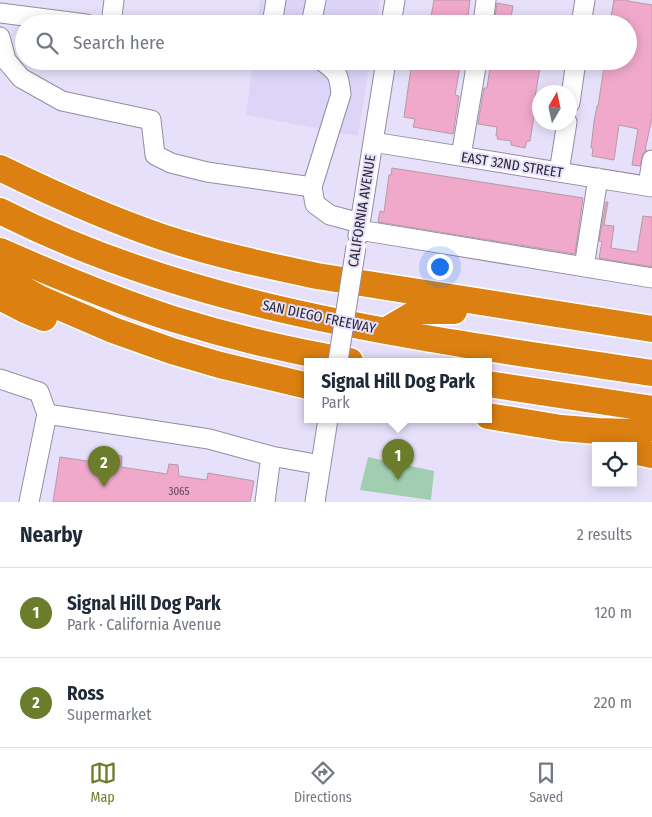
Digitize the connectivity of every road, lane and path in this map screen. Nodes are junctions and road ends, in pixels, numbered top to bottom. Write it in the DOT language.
graph roads {
  1 [pos="114,0"];
  2 [pos="276,0"];
  3 [pos="316,0"];
  4 [pos="395,0"];
  5 [pos="486,0"];
  6 [pos="585,0"];
  7 [pos="0,12"];
  8 [pos="22,15"];
  9 [pos="112,15"];
  10 [pos="274,15"];
  11 [pos="313,15"];
  12 [pos="393,15"];
  13 [pos="484,15"];
  14 [pos="582,15"];
  15 [pos="0,37"];
  16 [pos="334,70"];
  17 [pos="385,70"];
  18 [pos="475,70"];
  19 [pos="575,70"];
  20 [pos="573,85"];
  21 [pos="566,130"];
  22 [pos="373,142"];
  23 [pos="0,152"];
  24 [pos="461,156"];
  25 [pos="652,160"];
  26 [pos="0,168"];
  27 [pos="559,172"];
  28 [pos="598,178"];
  29 [pos="312,187"];
  30 [pos="650,187"];
  31 [pos="0,212"];
  32 [pos="110,217"];
  33 [pos="0,226"];
  34 [pos="358,233"];
  35 [pos="0,251"];
  36 [pos="584,267"];
  37 [pos="0,276"];
  38 [pos="652,278"];
  39 [pos="0,297"];
  40 [pos="540,311"];
  41 [pos="652,329"];
  42 [pos="385,331"];
  43 [pos="172,351"];
  44 [pos="332,358"];
  45 [pos="338,358"];
  46 [pos="472,358"];
  47 [pos="492,361"];
  48 [pos="652,373"];
  49 [pos="0,378"];
  50 [pos="304,385"];
  51 [pos="494,385"];
  52 [pos="652,387"];
  53 [pos="652,396"];
  54 [pos="652,409"];
  55 [pos="47,414"];
  56 [pos="492,417"];
  57 [pos="327,423"];
  58 [pos="561,428"];
  59 [pos="652,428"];
  60 [pos="604,442"];
  61 [pos="637,452"];
  62 [pos="652,455"];
  63 [pos="271,456"];
  64 [pos="321,465"];
  65 [pos="29,502"];
  66 [pos="265,502"];
  67 [pos="315,502"];
  1 -- 9 [label="street"];
  2 -- 10 [label="street"];
  3 -- 11 [label="street"];
  4 -- 12 [label="street"];
  5 -- 13 [label="street"];
  6 -- 14 [label="street"];
  7 -- 8 [label="street"];
  15 -- 29 [label="street"];
  16 -- 29 [label="street"];
  17 -- 22 [label="street, CALIFORNIA AVENUE"];
  18 -- 24 [label="street"];
  19 -- 20 [label="street"];
  21 -- 27 [label="street"];
  22 -- 24 [label="street, EAST 32ND STREET"];
  22 -- 34 [label="street, CALIFORNIA AVENUE"];
  23 -- 32 [label="highway"];
  24 -- 27 [label="street, EAST 32ND STREET"];
  25 -- 30 [label="street"];
  26 -- 32 [label="highway"];
  27 -- 28 [label="street, EAST 32ND STREET"];
  28 -- 30 [label="street, EAST 32ND STREET"];
  28 -- 36 [label="street"];
  29 -- 34 [label="street"];
  31 -- 42 [label="highway, SAN DIEGO FREEWAY"];
  32 -- 40 [label="highway"];
  33 -- 46 [label="highway"];
  34 -- 36 [label="street"];
  34 -- 45 [label="street, CALIFORNIA AVENUE, bridge"];
  35 -- 44 [label="highway"];
  36 -- 38 [label="street"];
  37 -- 43 [label="highway"];
  39 -- 43 [label="highway"];
  40 -- 41 [label="highway"];
  40 -- 42 [label="highway"];
  42 -- 48 [label="highway, SAN DIEGO FREEWAY"];
  43 -- 50 [label="highway"];
  47 -- 52 [label="highway"];
  49 -- 55 [label="street"];
  51 -- 53 [label="highway"];
  51 -- 54 [label="highway"];
  55 -- 63 [label="street"];
  55 -- 65 [label="street"];
  56 -- 58 [label="highway"];
  57 -- 64 [label="street"];
  58 -- 59 [label="highway"];
  58 -- 60 [label="highway"];
  61 -- 62 [label="highway"];
  63 -- 64 [label="street"];
  63 -- 66 [label="street"];
  64 -- 67 [label="street"];
}
